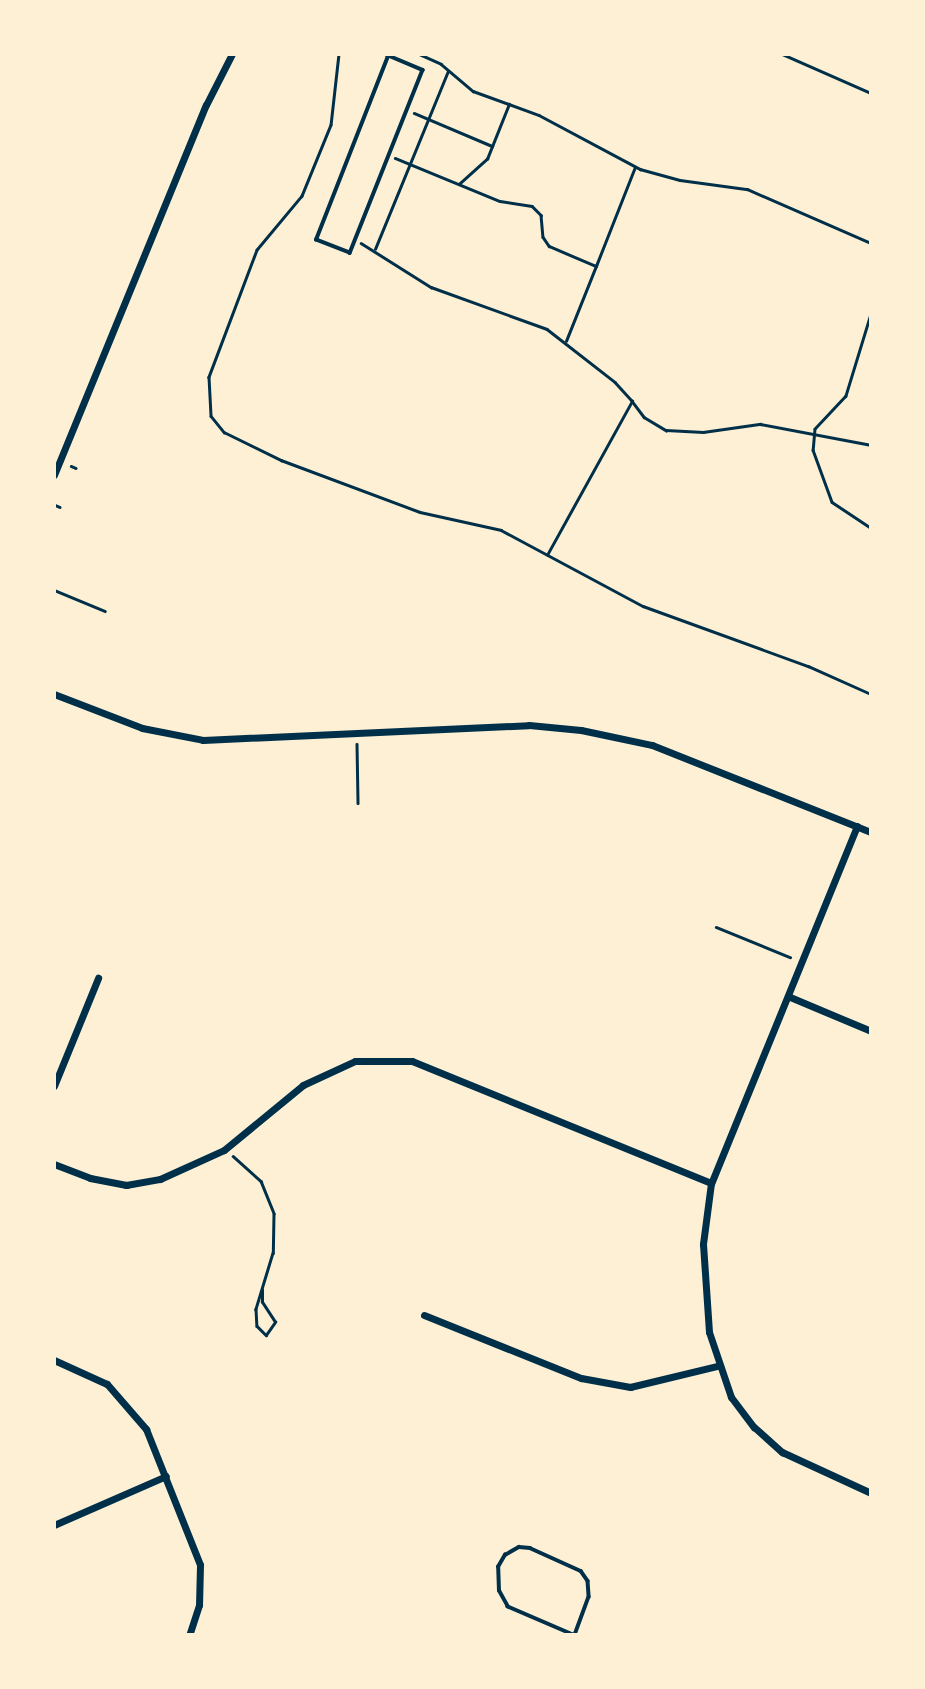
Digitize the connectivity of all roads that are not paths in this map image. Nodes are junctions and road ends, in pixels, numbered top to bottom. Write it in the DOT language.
graph roads {
  1 [pos="232,54"];
  2 [pos="387,55"];
  3 [pos="54,475"];
  4 [pos="54,694"];
  5 [pos="857,826"];
  6 [pos="871,832"];
  7 [pos="98,978"];
  8 [pos="790,997"];
  9 [pos="871,1031"];
  10 [pos="54,1086"];
  11 [pos="54,1164"];
  12 [pos="711,1183"];
  13 [pos="424,1315"];
  14 [pos="54,1360"];
  15 [pos="717,1366"];
  16 [pos="166,1476"];
  17 [pos="871,1493"];
  18 [pos="54,1525"];
  19 [pos="189,1635"];
  20 [pos="574,1635"];
  1 -- 3 [label="street"];
  2 -- 2 [label="lane"];
  4 -- 5 [label="street"];
  5 -- 6 [label="street"];
  5 -- 8 [label="street"];
  7 -- 10 [label="street"];
  8 -- 9 [label="street"];
  8 -- 12 [label="street"];
  11 -- 12 [label="street"];
  12 -- 15 [label="street"];
  13 -- 15 [label="street"];
  14 -- 16 [label="street"];
  15 -- 17 [label="street"];
  16 -- 18 [label="street"];
  16 -- 19 [label="street"];
  20 -- 20 [label="lane"];
}
